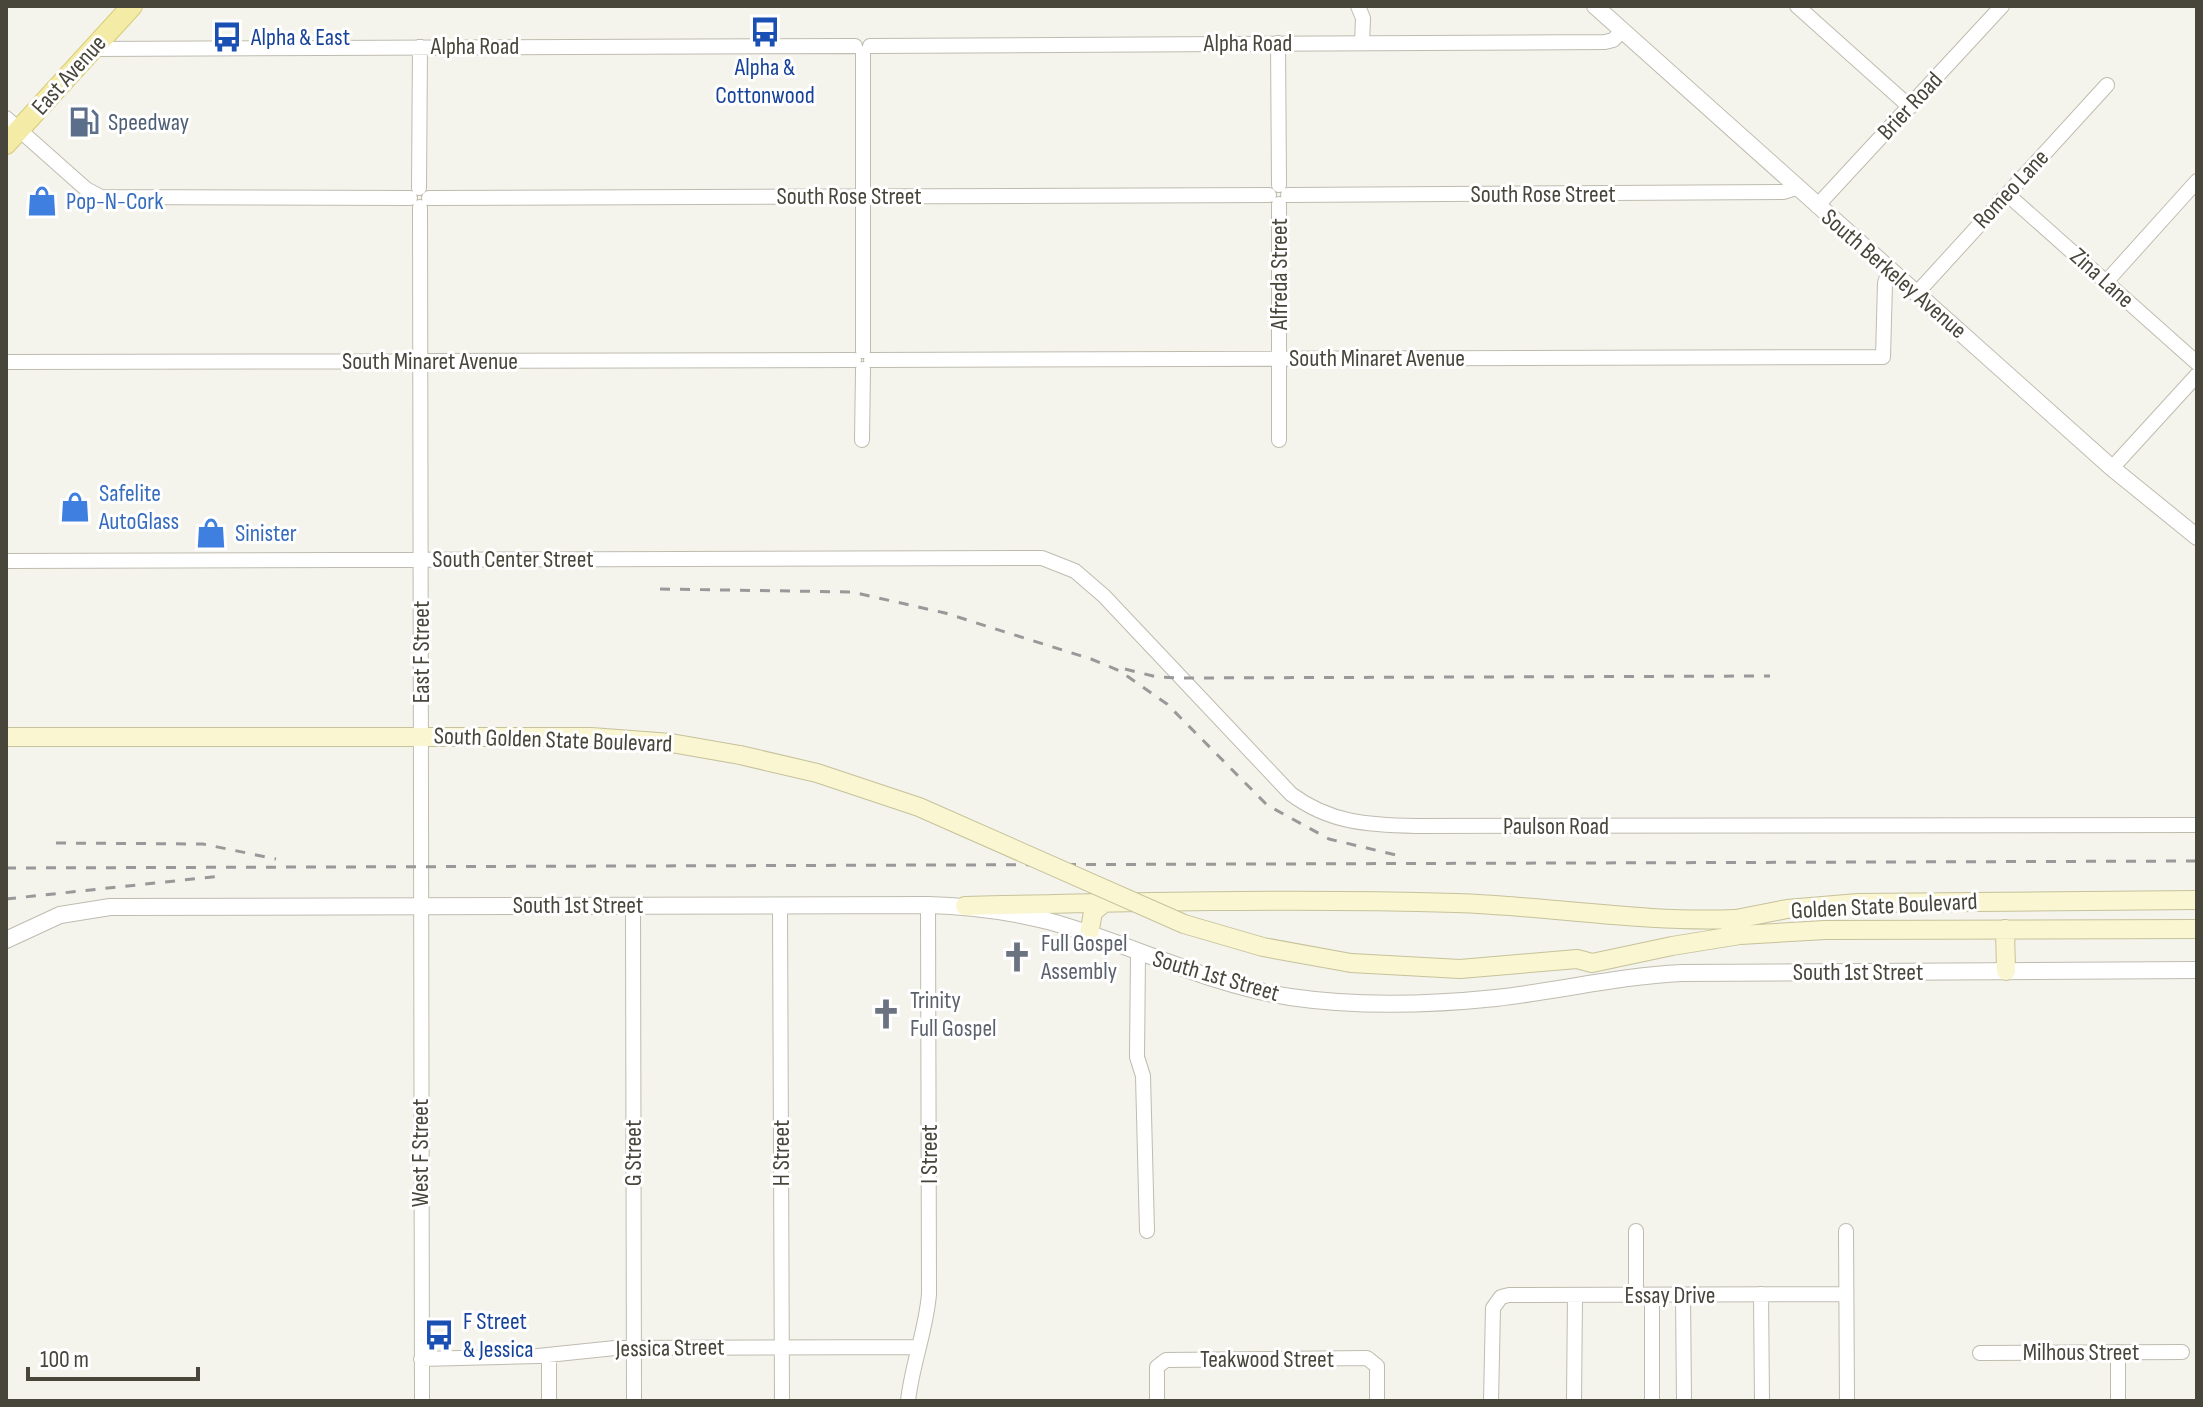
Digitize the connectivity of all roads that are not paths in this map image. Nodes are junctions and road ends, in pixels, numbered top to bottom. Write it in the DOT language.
graph roads {
  1 [pos="132,6"];
  2 [pos="1358,6"];
  3 [pos="1797,6"];
  4 [pos="2002,6"];
  5 [pos="1605,9"];
  6 [pos="1622,31"];
  7 [pos="1278,43"];
  8 [pos="1362,43"];
  9 [pos="420,47"];
  10 [pos="863,48"];
  11 [pos="94,49"];
  12 [pos="2107,85"];
  13 [pos="1910,107"];
  14 [pos="10,130"];
  15 [pos="2197,181"];
  16 [pos="1796,188"];
  17 [pos="2007,194"];
  18 [pos="1279,195"];
  19 [pos="863,196"];
  20 [pos="420,198"];
  21 [pos="1817,206"];
  22 [pos="1889,270"];
  23 [pos="2106,282"];
  24 [pos="1916,294"];
  25 [pos="1279,359"];
  26 [pos="863,360"];
  27 [pos="420,361"];
  28 [pos="6,362"];
  29 [pos="2197,363"];
  30 [pos="2197,375"];
  31 [pos="862,440"];
  32 [pos="1279,440"];
  33 [pos="2112,468"];
  34 [pos="2197,537"];
  35 [pos="1021,556"];
  36 [pos="421,559"];
  37 [pos="6,561"];
  38 [pos="421,735"];
  39 [pos="6,737"];
  40 [pos="2197,825"];
  41 [pos="2197,900"];
  42 [pos="1104,903"];
  43 [pos="420,905"];
  44 [pos="633,905"];
  45 [pos="780,905"];
  46 [pos="928,905"];
  47 [pos="965,906"];
  48 [pos="1735,919"];
  49 [pos="2005,929"];
  50 [pos="2197,929"];
  51 [pos="1089,935"];
  52 [pos="6,940"];
  53 [pos="1138,954"];
  54 [pos="1577,959"];
  55 [pos="1351,963"];
  56 [pos="2197,970"];
  57 [pos="2006,971"];
  58 [pos="1147,1231"];
  59 [pos="1636,1231"];
  60 [pos="1846,1231"];
  61 [pos="1761,1294"];
  62 [pos="1846,1294"];
  63 [pos="1575,1295"];
  64 [pos="1636,1295"];
  65 [pos="1652,1295"];
  66 [pos="1683,1295"];
  67 [pos="782,1347"];
  68 [pos="918,1347"];
  69 [pos="634,1348"];
  70 [pos="2118,1352"];
  71 [pos="2182,1352"];
  72 [pos="1980,1353"];
  73 [pos="549,1355"];
  74 [pos="421,1359"];
  75 [pos="422,1401"];
  76 [pos="549,1401"];
  77 [pos="634,1401"];
  78 [pos="782,1401"];
  79 [pos="908,1401"];
  80 [pos="1157,1401"];
  81 [pos="1377,1401"];
  82 [pos="1491,1401"];
  83 [pos="1574,1401"];
  84 [pos="1652,1401"];
  85 [pos="1684,1401"];
  86 [pos="1762,1401"];
  87 [pos="1847,1401"];
  88 [pos="2118,1401"];
  1 -- 11 [label="main road, East Avenue"];
  2 -- 8 [label="street"];
  3 -- 13 [label="street"];
  4 -- 13 [label="street, Brier Road"];
  5 -- 6 [label="street, South Berkeley Avenue"];
  6 -- 8 [label="street, Alpha Road"];
  6 -- 16 [label="street, South Berkeley Avenue"];
  7 -- 8 [label="street, Alpha Road"];
  7 -- 10 [label="street, Alpha Road"];
  7 -- 18 [label="street, Alfreda Street"];
  9 -- 10 [label="street, Alpha Road"];
  9 -- 11 [label="street, Alpha Road"];
  9 -- 20 [label="street, East F Street"];
  10 -- 19 [label="street"];
  11 -- 14 [label="main road, East Avenue"];
  12 -- 17 [label="street, Romeo Lane"];
  13 -- 21 [label="street, Brier Road"];
  14 -- 20 [label="street, South Rose Street"];
  15 -- 23 [label="street"];
  16 -- 18 [label="street, South Rose Street"];
  16 -- 21 [label="street, South Berkeley Avenue"];
  17 -- 23 [label="street, Zina Lane"];
  17 -- 24 [label="street, Romeo Lane"];
  18 -- 19 [label="street, South Rose Street"];
  18 -- 25 [label="street, Alfreda Street"];
  19 -- 20 [label="street, South Rose Street"];
  19 -- 26 [label="street"];
  20 -- 27 [label="street, East F Street"];
  21 -- 22 [label="street, South Berkeley Avenue"];
  22 -- 24 [label="street, South Berkeley Avenue"];
  22 -- 25 [label="street, South Minaret Avenue"];
  23 -- 29 [label="street, Zina Lane"];
  24 -- 33 [label="street, South Berkeley Avenue"];
  25 -- 26 [label="street, South Minaret Avenue"];
  25 -- 32 [label="street, Alfreda Street"];
  26 -- 27 [label="street, South Minaret Avenue"];
  26 -- 31 [label="street"];
  27 -- 28 [label="street, South Minaret Avenue"];
  27 -- 36 [label="street, East F Street"];
  30 -- 33 [label="street"];
  33 -- 34 [label="street, South Berkeley Avenue"];
  35 -- 36 [label="street, South Center Street"];
  35 -- 40 [label="street, Paulson Road"];
  36 -- 37 [label="street, South Center Street"];
  36 -- 38 [label="street, East F Street"];
  38 -- 39 [label="main road, South Golden State Boulevard"];
  38 -- 43 [label="street, East F Street"];
  38 -- 55 [label="main road, South Golden State Boulevard, bridge"];
  41 -- 48 [label="main road, Golden State Boulevard"];
  42 -- 47 [label="main road"];
  42 -- 48 [label="main road"];
  42 -- 51 [label="main road"];
  43 -- 44 [label="street, South 1st Street"];
  43 -- 52 [label="street, South 1st Street"];
  43 -- 74 [label="street, West F Street"];
  44 -- 45 [label="street, South 1st Street"];
  44 -- 69 [label="street, G Street"];
  45 -- 46 [label="street, South 1st Street"];
  45 -- 67 [label="street, H Street"];
  46 -- 47 [label="street, South 1st Street"];
  46 -- 68 [label="street, I Street"];
  47 -- 51 [label="street, South 1st Street"];
  48 -- 54 [label="main road, Golden State Boulevard"];
  49 -- 50 [label="main road, Golden State Boulevard"];
  49 -- 54 [label="main road, Golden State Boulevard"];
  49 -- 57 [label="main road"];
  51 -- 53 [label="street, South 1st Street"];
  53 -- 57 [label="street, South 1st Street"];
  53 -- 58 [label="street"];
  54 -- 55 [label="main road, Golden State Boulevard"];
  56 -- 57 [label="street, South 1st Street"];
  59 -- 64 [label="street"];
  60 -- 62 [label="street"];
  61 -- 62 [label="street, Essay Drive"];
  61 -- 66 [label="street, Essay Drive"];
  61 -- 86 [label="street"];
  62 -- 87 [label="street"];
  63 -- 64 [label="street, Essay Drive"];
  63 -- 82 [label="street, Essay Drive"];
  63 -- 83 [label="street"];
  64 -- 65 [label="street, Essay Drive"];
  65 -- 66 [label="street, Essay Drive"];
  65 -- 84 [label="street"];
  66 -- 85 [label="street"];
  67 -- 68 [label="street, Jessica Street"];
  67 -- 69 [label="street, Jessica Street"];
  67 -- 78 [label="street, H Street"];
  68 -- 79 [label="street, I Street"];
  69 -- 73 [label="street, Jessica Street"];
  69 -- 77 [label="street, G Street"];
  70 -- 71 [label="street, Milhous Street"];
  70 -- 72 [label="street, Milhous Street"];
  70 -- 88 [label="street"];
  73 -- 74 [label="street, Jessica Street"];
  73 -- 76 [label="street"];
  74 -- 75 [label="street, West F Street"];
  80 -- 81 [label="street, Teakwood Street"];
}
